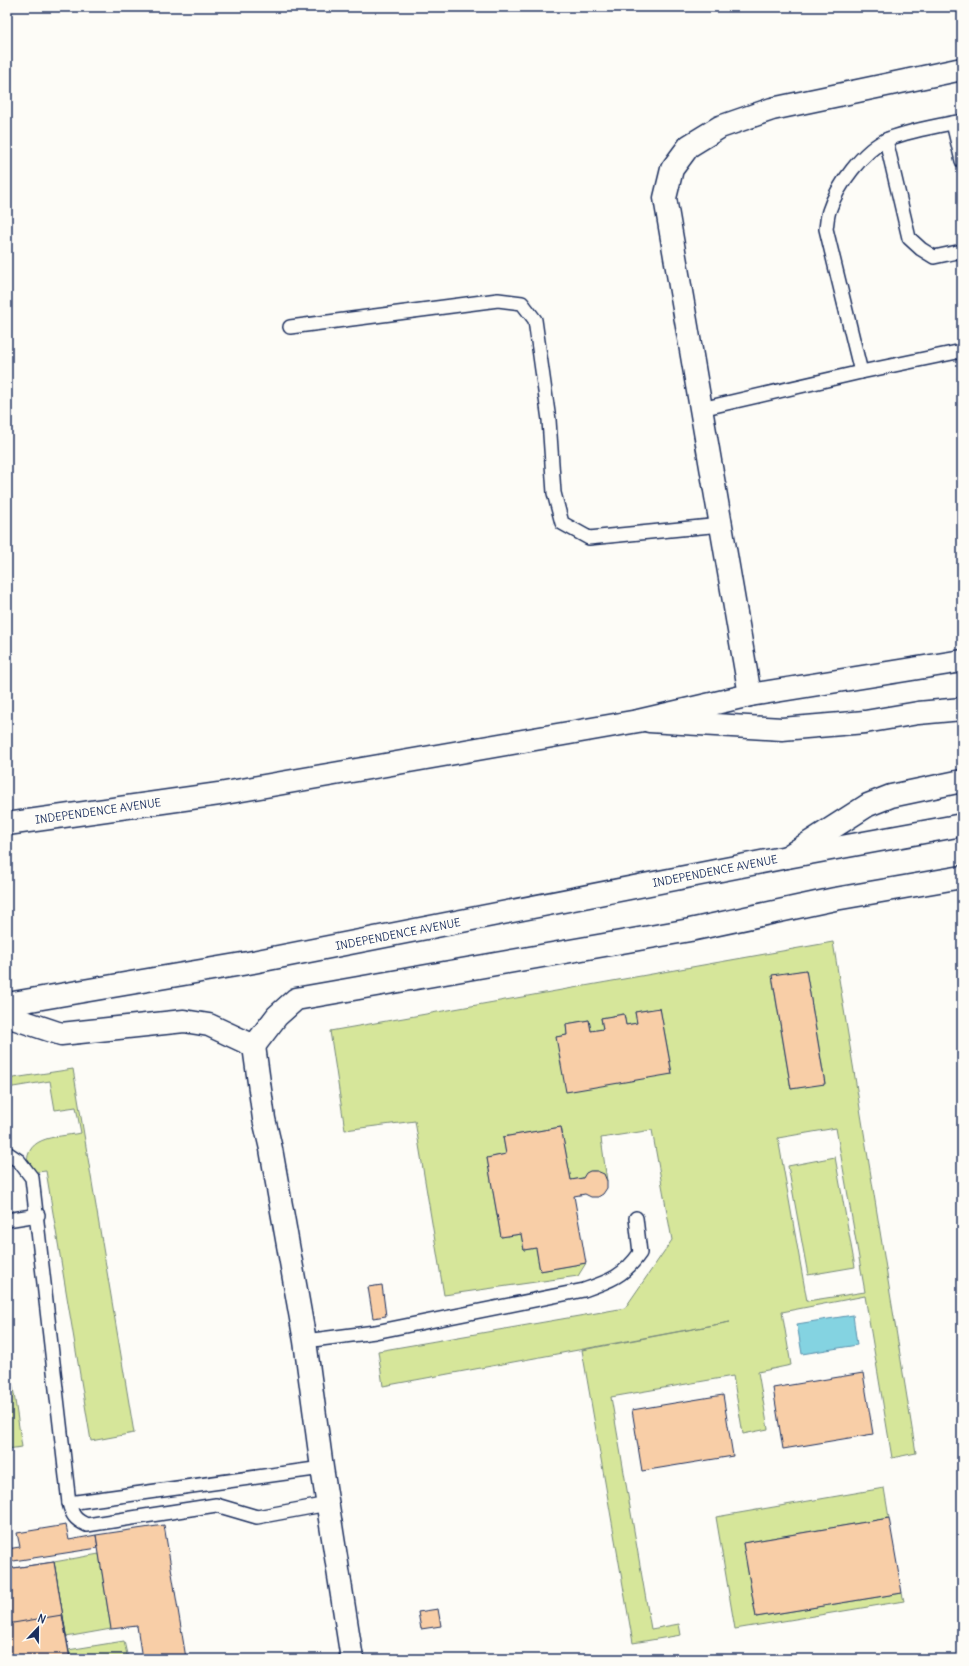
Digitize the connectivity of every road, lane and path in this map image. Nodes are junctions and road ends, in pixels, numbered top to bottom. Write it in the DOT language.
graph roads {
  1 [pos="962,69"];
  2 [pos="957,122"];
  3 [pos="886,140"];
  4 [pos="962,161"];
  5 [pos="962,251"];
  6 [pos="290,327"];
  7 [pos="962,351"];
  8 [pos="861,372"];
  9 [pos="701,409"];
  10 [pos="721,525"];
  11 [pos="962,661"];
  12 [pos="750,695"];
  13 [pos="962,709"];
  14 [pos="638,721"];
  15 [pos="962,781"];
  16 [pos="7,824"];
  17 [pos="962,825"];
  18 [pos="787,857"];
  19 [pos="962,877"];
  20 [pos="7,1004"];
  21 [pos="7,1016"];
  22 [pos="254,1046"];
  23 [pos="7,1153"];
  24 [pos="38,1215"];
  25 [pos="636,1218"];
  26 [pos="7,1220"];
  27 [pos="305,1341"];
  28 [pos="322,1468"];
  29 [pos="69,1503"];
  30 [pos="328,1504"];
  31 [pos="352,1659"];
  1 -- 9 [label="main road"];
  2 -- 3 [label="lane"];
  2 -- 4 [label="lane"];
  3 -- 5 [label="lane"];
  3 -- 8 [label="lane"];
  6 -- 10 [label="lane"];
  7 -- 8 [label="lane"];
  8 -- 9 [label="lane"];
  9 -- 10 [label="main road"];
  10 -- 12 [label="main road"];
  11 -- 12 [label="main road, INDEPENDENCE AVENUE"];
  12 -- 14 [label="main road, INDEPENDENCE AVENUE"];
  13 -- 14 [label="main road, INDEPENDENCE AVENUE"];
  14 -- 16 [label="main road, INDEPENDENCE AVENUE"];
  15 -- 18 [label="main road, INDEPENDENCE AVENUE"];
  17 -- 18 [label="main road, INDEPENDENCE AVENUE"];
  18 -- 20 [label="main road, INDEPENDENCE AVENUE"];
  19 -- 22 [label="main road"];
  21 -- 22 [label="main road"];
  22 -- 27 [label="main road"];
  23 -- 24 [label="lane"];
  24 -- 26 [label="lane"];
  24 -- 29 [label="lane"];
  25 -- 27 [label="lane"];
  27 -- 28 [label="main road"];
  28 -- 29 [label="lane"];
  28 -- 30 [label="main road"];
  29 -- 30 [label="lane"];
  30 -- 31 [label="main road"];
}
